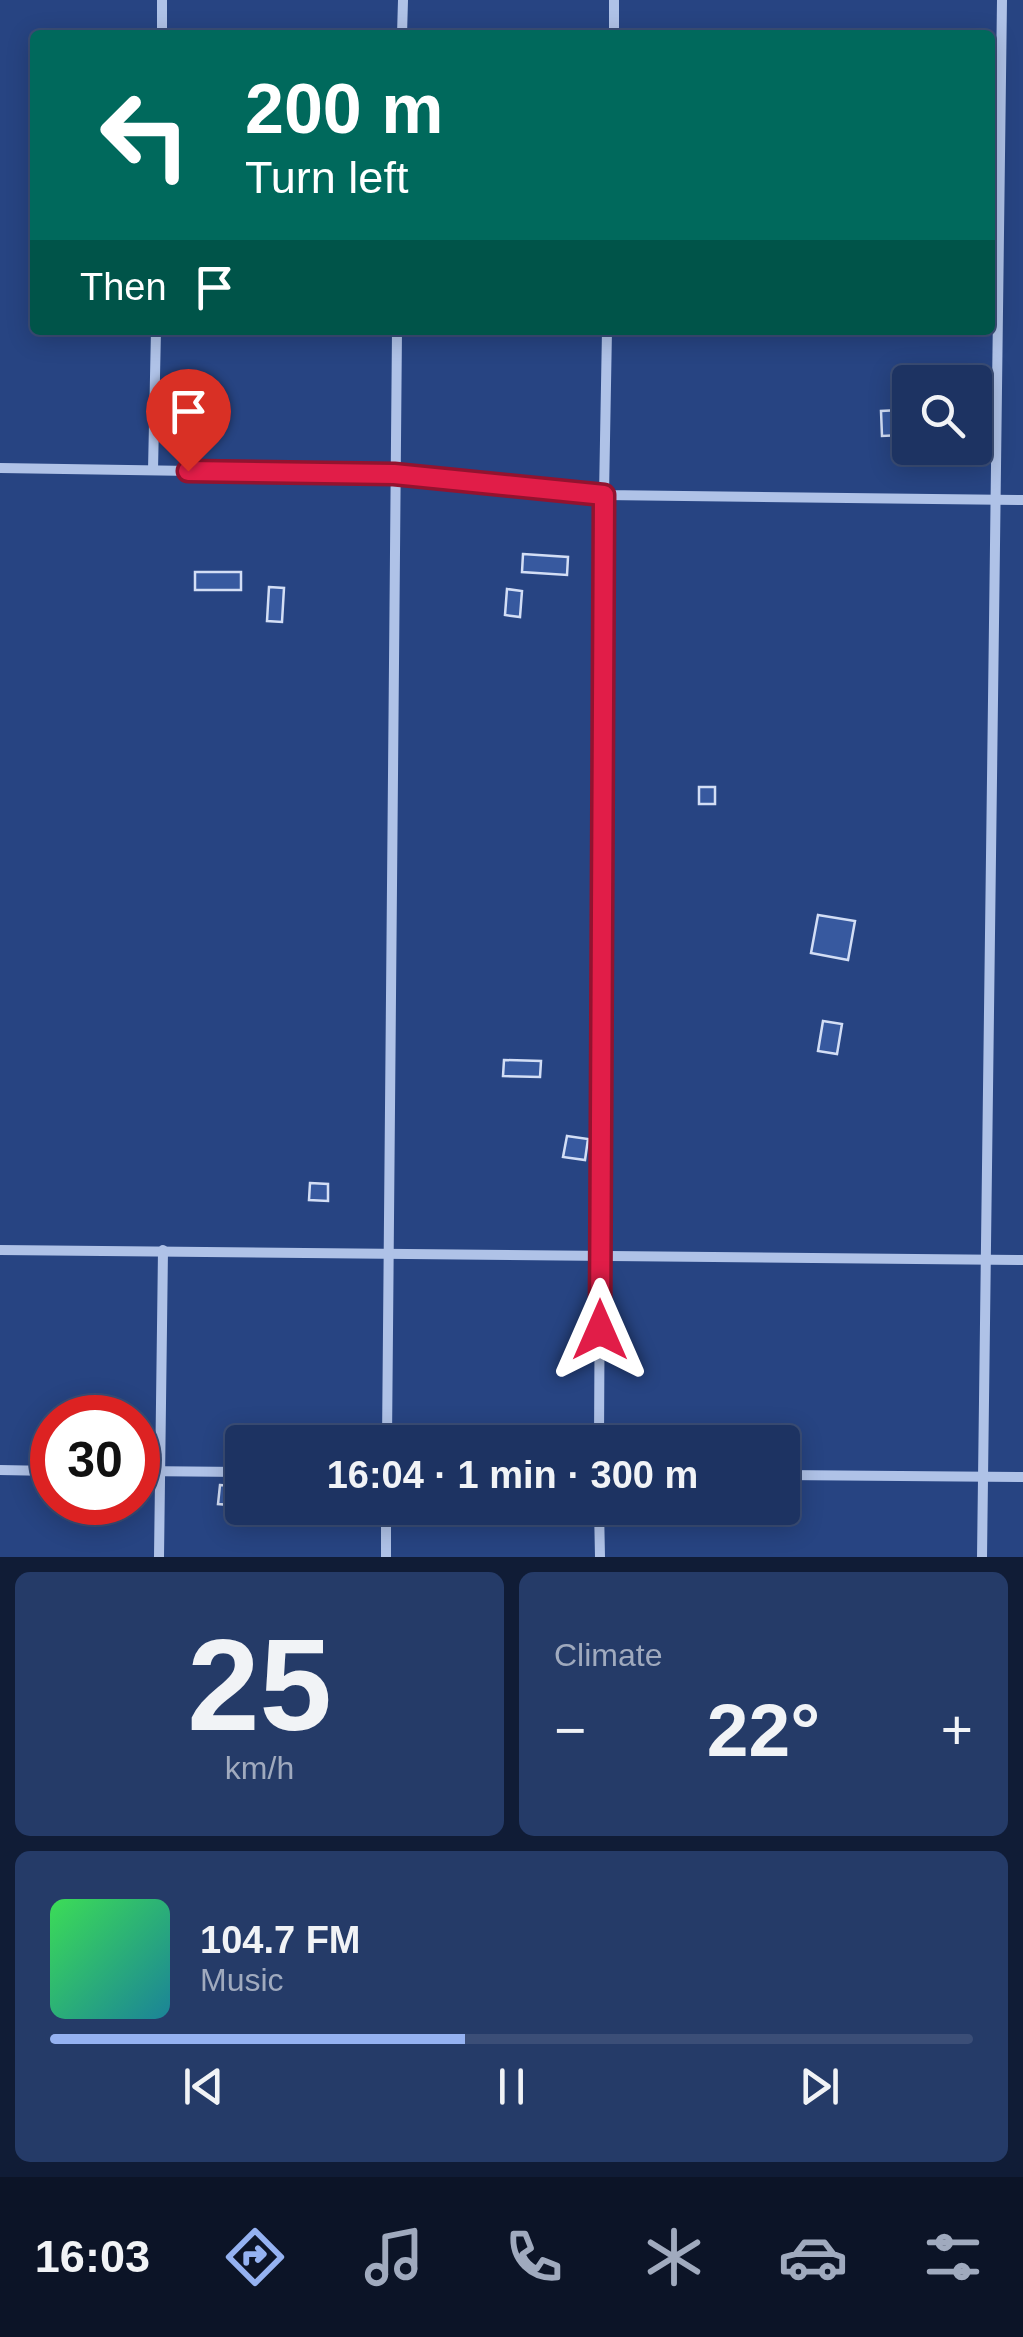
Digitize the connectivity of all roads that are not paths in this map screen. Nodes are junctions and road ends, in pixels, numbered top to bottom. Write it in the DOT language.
graph roads {
  1 [pos="162,0"];
  2 [pos="403,0"];
  3 [pos="614,0"];
  4 [pos="1002,0"];
  5 [pos="162,30"];
  6 [pos="402,30"];
  7 [pos="614,30"];
  8 [pos="156,335"];
  9 [pos="397,335"];
  10 [pos="607,335"];
  11 [pos="0,468"];
  12 [pos="153,470"];
  13 [pos="394,474"];
  14 [pos="604,495"];
  15 [pos="996,500"];
  16 [pos="1023,500"];
  17 [pos="0,1250"];
  18 [pos="163,1250"];
  19 [pos="388,1252"];
  20 [pos="600,1255"];
  21 [pos="985,1260"];
  22 [pos="1023,1260"];
  23 [pos="387,1425"];
  24 [pos="599,1425"];
  25 [pos="0,1470"];
  26 [pos="30,1471"];
  27 [pos="160,1472"];
  28 [pos="225,1472"];
  29 [pos="800,1475"];
  30 [pos="983,1476"];
  31 [pos="1023,1477"];
  32 [pos="159,1525"];
  33 [pos="386,1525"];
  34 [pos="599,1525"];
  35 [pos="158,1557"];
  36 [pos="386,1557"];
  37 [pos="600,1557"];
  38 [pos="982,1557"];
  1 -- 5 [label="street"];
  2 -- 6 [label="street"];
  3 -- 7 [label="street"];
  4 -- 15 [label="street"];
  8 -- 12 [label="street"];
  9 -- 13 [label="street"];
  10 -- 14 [label="street"];
  11 -- 12 [label="street"];
  12 -- 13 [label="street"];
  13 -- 14 [label="street"];
  13 -- 19 [label="street"];
  14 -- 15 [label="street"];
  14 -- 20 [label="street"];
  15 -- 16 [label="street"];
  15 -- 21 [label="street"];
  17 -- 18 [label="street"];
  18 -- 19 [label="street"];
  18 -- 27 [label="street"];
  19 -- 20 [label="street"];
  19 -- 23 [label="street"];
  20 -- 21 [label="street"];
  20 -- 24 [label="street"];
  21 -- 22 [label="street"];
  21 -- 30 [label="street"];
  25 -- 26 [label="street"];
  27 -- 28 [label="street"];
  29 -- 30 [label="street"];
  30 -- 31 [label="street"];
  30 -- 38 [label="street"];
  32 -- 35 [label="street"];
  33 -- 36 [label="street"];
  34 -- 37 [label="street"];
}
